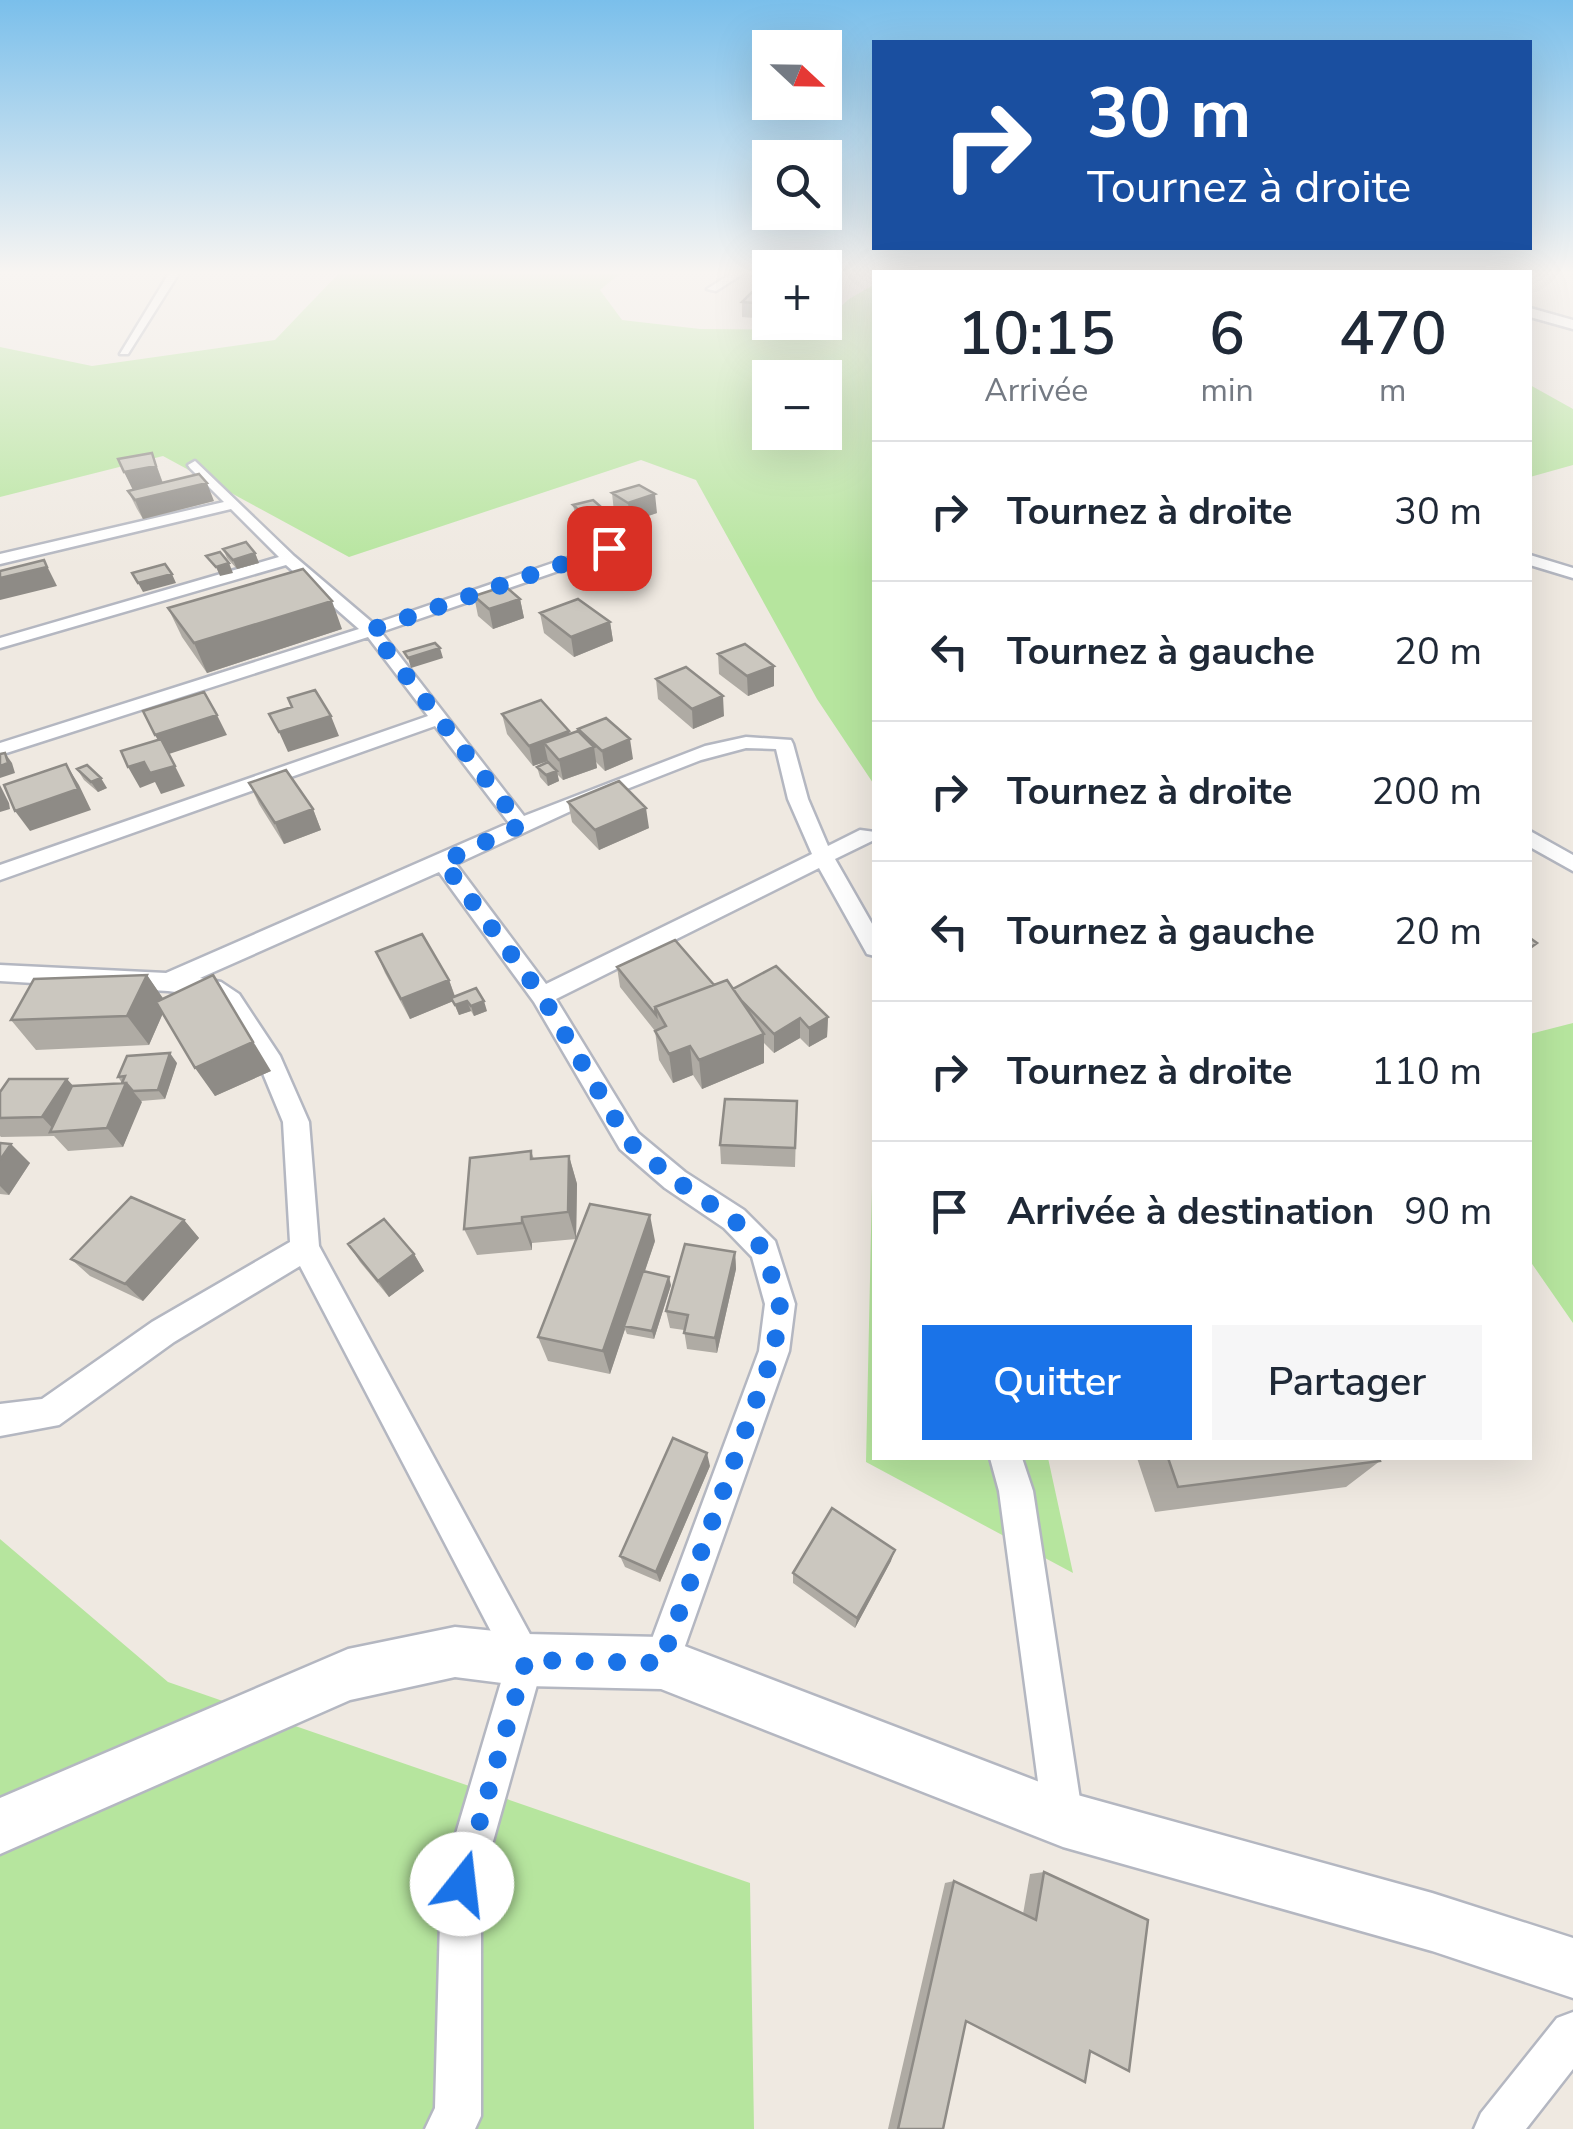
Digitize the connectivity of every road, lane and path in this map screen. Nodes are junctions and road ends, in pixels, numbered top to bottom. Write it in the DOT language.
graph roads {
  1 [pos="195,466"];
  2 [pos="233,504"];
  3 [pos="643,537"];
  4 [pos="0,558"];
  5 [pos="289,559"];
  6 [pos="1532,561"];
  7 [pos="1573,574"];
  8 [pos="371,630"];
  9 [pos="0,644"];
  10 [pos="437,719"];
  11 [pos="0,749"];
  12 [pos="521,825"];
  13 [pos="867,835"];
  14 [pos="1532,839"];
  15 [pos="822,858"];
  16 [pos="443,862"];
  17 [pos="1573,864"];
  18 [pos="0,873"];
  19 [pos="872,943"];
  20 [pos="0,973"];
  21 [pos="168,982"];
  22 [pos="542,996"];
  23 [pos="305,1248"];
  24 [pos="0,1420"];
  25 [pos="1007,1460"];
  26 [pos="526,1660"];
  27 [pos="661,1663"];
  28 [pos="1063,1819"];
  29 [pos="0,1826"];
  30 [pos="1573,1968"];
  31 [pos="1573,2034"];
  32 [pos="448,2129"];
  33 [pos="1497,2129"];
  1 -- 2 [label="street"];
  2 -- 4 [label="street"];
  2 -- 5 [label="street"];
  3 -- 8 [label="street"];
  5 -- 8 [label="street"];
  5 -- 9 [label="street"];
  6 -- 7 [label="street"];
  8 -- 10 [label="street"];
  8 -- 11 [label="street"];
  10 -- 12 [label="street"];
  10 -- 18 [label="street"];
  12 -- 15 [label="street"];
  12 -- 16 [label="street"];
  13 -- 15 [label="street"];
  14 -- 17 [label="street"];
  15 -- 19 [label="street"];
  15 -- 22 [label="street"];
  16 -- 21 [label="street"];
  16 -- 22 [label="street"];
  20 -- 21 [label="street"];
  21 -- 23 [label="street"];
  22 -- 27 [label="street"];
  23 -- 24 [label="street"];
  23 -- 26 [label="street"];
  25 -- 28 [label="street"];
  26 -- 27 [label="street"];
  26 -- 29 [label="street"];
  26 -- 32 [label="street"];
  27 -- 28 [label="street"];
  28 -- 30 [label="street"];
  31 -- 33 [label="street"];
}
